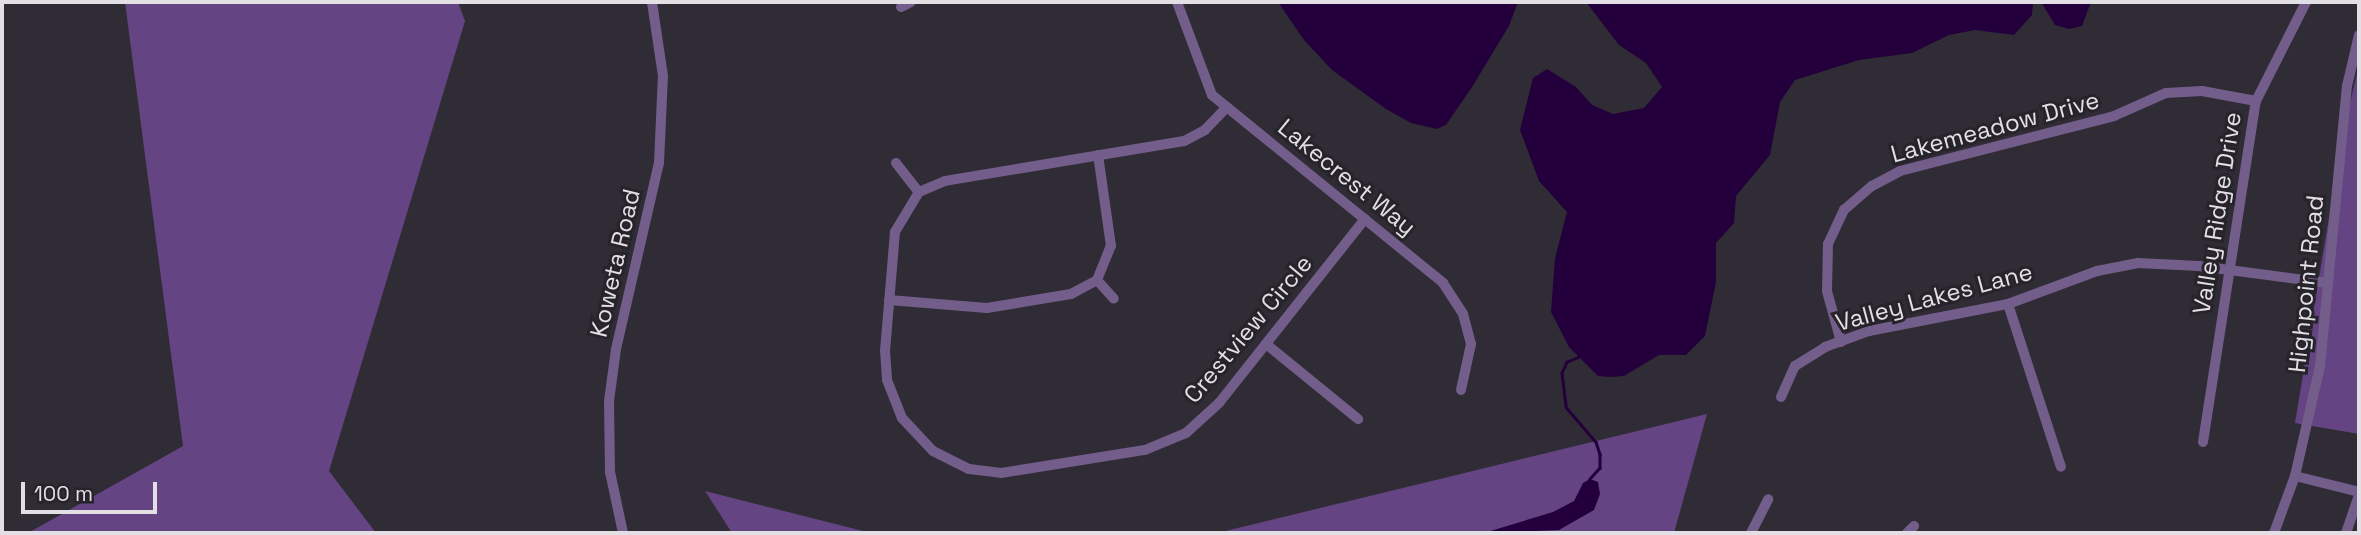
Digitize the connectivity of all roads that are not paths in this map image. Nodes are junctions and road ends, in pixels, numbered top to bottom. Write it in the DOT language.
graph roads {
  1 [pos="652,2"];
  2 [pos="1177,2"];
  3 [pos="2306,2"];
  4 [pos="2359,36"];
  5 [pos="2256,102"];
  6 [pos="1227,107"];
  7 [pos="1098,155"];
  8 [pos="896,163"];
  9 [pos="919,191"];
  10 [pos="1365,219"];
  11 [pos="2230,270"];
  12 [pos="1097,280"];
  13 [pos="2328,283"];
  14 [pos="1114,299"];
  15 [pos="889,300"];
  16 [pos="2008,303"];
  17 [pos="1841,342"];
  18 [pos="1266,344"];
  19 [pos="1461,390"];
  20 [pos="1780,397"];
  21 [pos="1358,419"];
  22 [pos="2203,442"];
  23 [pos="2061,467"];
  24 [pos="2295,476"];
  25 [pos="2359,494"];
  26 [pos="1768,499"];
  27 [pos="623,533"];
  28 [pos="1751,533"];
  29 [pos="2274,533"];
  30 [pos="2346,533"];
  1 -- 27 [label="street, Koweta Road"];
  2 -- 6 [label="street, Lakecrest Way"];
  3 -- 5 [label="street, Valley Ridge Drive"];
  4 -- 13 [label="street, Highpoint Road"];
  5 -- 11 [label="street, Valley Ridge Drive"];
  5 -- 17 [label="street, Lakemeadow Drive"];
  6 -- 7 [label="street"];
  6 -- 10 [label="street, Lakecrest Way"];
  7 -- 9 [label="street"];
  7 -- 12 [label="street"];
  8 -- 9 [label="street"];
  9 -- 15 [label="street, Crestview Circle"];
  10 -- 18 [label="street, Crestview Circle"];
  10 -- 19 [label="street, Lakecrest Way"];
  11 -- 13 [label="street, Valley Lakes Lane"];
  11 -- 16 [label="street, Valley Lakes Lane"];
  11 -- 22 [label="street, Valley Ridge Drive"];
  12 -- 14 [label="street"];
  12 -- 15 [label="street"];
  13 -- 24 [label="street, Highpoint Road"];
  15 -- 18 [label="street, Crestview Circle"];
  16 -- 17 [label="street, Valley Lakes Lane"];
  16 -- 23 [label="street"];
  17 -- 20 [label="street, Valley Lakes Lane"];
  18 -- 21 [label="street"];
  24 -- 25 [label="street"];
  24 -- 29 [label="street, Highpoint Road"];
  25 -- 30 [label="street"];
  26 -- 28 [label="street"];
}
